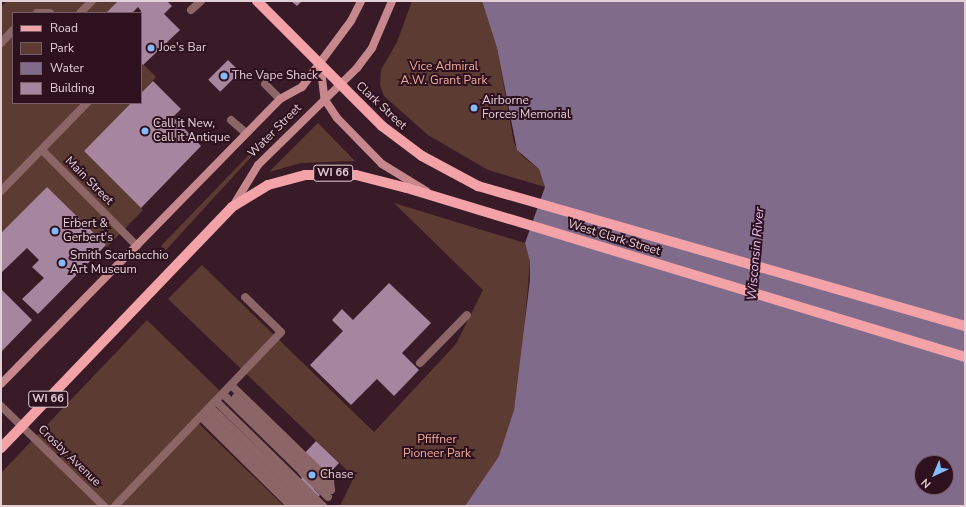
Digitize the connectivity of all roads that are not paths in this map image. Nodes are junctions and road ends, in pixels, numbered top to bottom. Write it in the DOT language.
graph roads {
  1 [pos="92,1"];
  2 [pos="200,1"];
  3 [pos="258,1"];
  4 [pos="361,1"];
  5 [pos="392,1"];
  6 [pos="191,10"];
  7 [pos="81,12"];
  8 [pos="12,31"];
  9 [pos="1,43"];
  10 [pos="320,61"];
  11 [pos="265,84"];
  12 [pos="341,85"];
  13 [pos="280,99"];
  14 [pos="325,100"];
  15 [pos="86,104"];
  16 [pos="231,120"];
  17 [pos="246,133"];
  18 [pos="42,150"];
  19 [pos="1,191"];
  20 [pos="510,197"];
  21 [pos="438,198"];
  22 [pos="232,207"];
  23 [pos="137,246"];
  24 [pos="245,297"];
  25 [pos="467,315"];
  26 [pos="965,326"];
  27 [pos="965,357"];
  28 [pos="420,363"];
  29 [pos="1,384"];
  30 [pos="227,389"];
  31 [pos="1,406"];
  32 [pos="208,410"];
  33 [pos="22,426"];
  34 [pos="1,448"];
  35 [pos="104,506"];
  36 [pos="115,506"];
  37 [pos="291,506"];
  38 [pos="302,506"];
  39 [pos="313,506"];
  40 [pos="323,506"];
  1 -- 7 [label="street"];
  2 -- 6 [label="street"];
  3 -- 10 [label="main road, Clark Street"];
  4 -- 10 [label="street, Water Street"];
  5 -- 12 [label="street, Water Street"];
  8 -- 9 [label="street"];
  10 -- 12 [label="main road, Clark Street"];
  10 -- 13 [label="street, Water Street"];
  10 -- 14 [label="street, West Clark Street"];
  11 -- 13 [label="street"];
  12 -- 14 [label="street, Water Street"];
  12 -- 20 [label="main road, Clark Street"];
  13 -- 17 [label="street, Water Street"];
  14 -- 21 [label="street, West Clark Street"];
  14 -- 22 [label="street, Water Street"];
  15 -- 18 [label="street"];
  16 -- 17 [label="street"];
  17 -- 23 [label="street, Water Street"];
  18 -- 19 [label="street"];
  18 -- 23 [label="street, Main Street"];
  20 -- 26 [label="main road, West Clark Street"];
  21 -- 22 [label="main road, WI 66"];
  21 -- 27 [label="main road, West Clark Street / WI 66"];
  22 -- 33 [label="main road, Water Street / WI 66"];
  23 -- 29 [label="street, Water Street"];
  24 -- 30 [label="street"];
  25 -- 28 [label="street"];
  30 -- 30 [label="street"];
  30 -- 32 [label="street"];
  31 -- 33 [label="street, Crosby Avenue"];
  32 -- 36 [label="street"];
  32 -- 37 [label="street"];
  32 -- 38 [label="street"];
  32 -- 39 [label="street"];
  32 -- 40 [label="street"];
  33 -- 34 [label="main road, Water Street / WI 66"];
  33 -- 35 [label="street, Crosby Avenue"];
}
